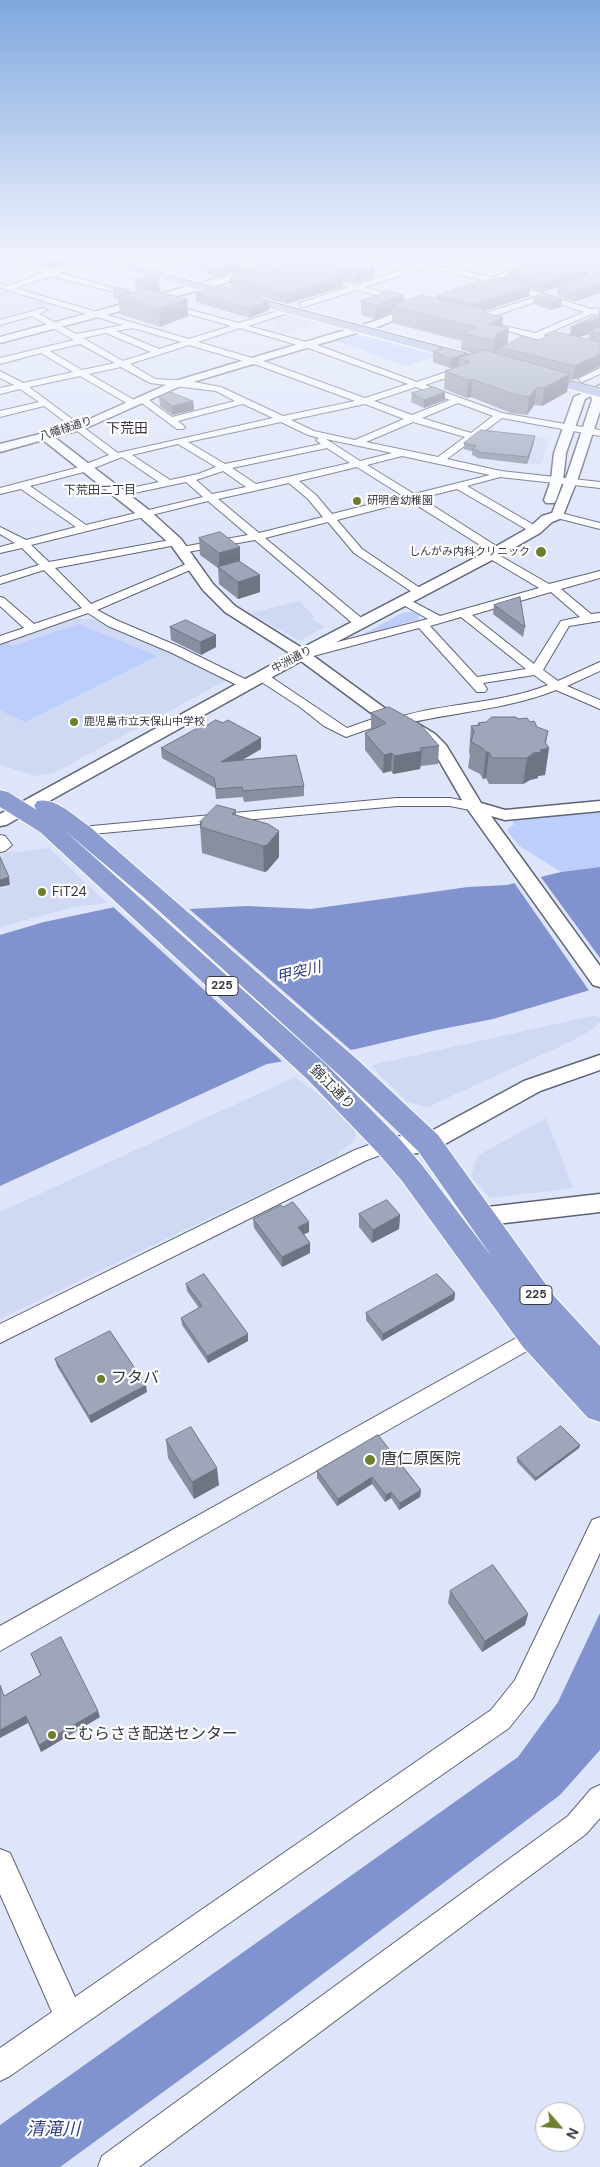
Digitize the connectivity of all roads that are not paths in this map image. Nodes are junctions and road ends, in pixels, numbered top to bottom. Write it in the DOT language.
graph roads {
  1 [pos="17,357"];
  2 [pos="54,357"];
  3 [pos="110,357"];
  4 [pos="143,357"];
  5 [pos="239,357"];
  6 [pos="264,357"];
  7 [pos="342,357"];
  8 [pos="483,357"];
  9 [pos="487,358"];
  10 [pos="0,361"];
  11 [pos="252,361"];
  12 [pos="122,364"];
  13 [pos="600,371"];
  14 [pos="83,373"];
  15 [pos="0,374"];
  16 [pos="582,379"];
  17 [pos="179,383"];
  18 [pos="417,384"];
  19 [pos="24,386"];
  20 [pos="599,389"];
  21 [pos="0,391"];
  22 [pos="459,399"];
  23 [pos="244,400"];
  24 [pos="138,401"];
  25 [pos="363,402"];
  26 [pos="44,403"];
  27 [pos="0,414"];
  28 [pos="500,415"];
  29 [pos="281,418"];
  30 [pos="412,418"];
  31 [pos="172,420"];
  32 [pos="568,427"];
  33 [pos="76,428"];
  34 [pos="586,430"];
  35 [pos="310,433"];
  36 [pos="600,433"];
  37 [pos="472,436"];
  38 [pos="46,437"];
  39 [pos="194,438"];
  40 [pos="179,441"];
  41 [pos="355,443"];
  42 [pos="329,445"];
  43 [pos="0,448"];
  44 [pos="560,453"];
  45 [pos="402,454"];
  46 [pos="579,455"];
  47 [pos="121,456"];
  48 [pos="439,461"];
  49 [pos="360,464"];
  50 [pos="224,467"];
  51 [pos="88,468"];
  52 [pos="501,474"];
  53 [pos="188,479"];
  54 [pos="291,479"];
  55 [pos="563,481"];
  56 [pos="168,483"];
  57 [pos="22,485"];
  58 [pos="457,485"];
  59 [pos="600,485"];
  60 [pos="254,488"];
  61 [pos="0,491"];
  62 [pos="120,494"];
  63 [pos="410,497"];
  64 [pos="209,498"];
  65 [pos="144,513"];
  66 [pos="552,517"];
  67 [pos="328,518"];
  68 [pos="600,526"];
  69 [pos="84,528"];
  70 [pos="0,530"];
  71 [pos="535,530"];
  72 [pos="256,537"];
  73 [pos="23,543"];
  74 [pos="179,546"];
  75 [pos="0,550"];
  76 [pos="494,553"];
  77 [pos="193,565"];
  78 [pos="46,566"];
  79 [pos="599,575"];
  80 [pos="0,581"];
  81 [pos="549,588"];
  82 [pos="419,592"];
  83 [pos="0,600"];
  84 [pos="404,601"];
  85 [pos="89,609"];
  86 [pos="463,613"];
  87 [pos="594,617"];
  88 [pos="438,619"];
  89 [pos="421,623"];
  90 [pos="361,624"];
  91 [pos="31,628"];
  92 [pos="0,640"];
  93 [pos="302,655"];
  94 [pos="600,666"];
  95 [pos="536,671"];
  96 [pos="261,676"];
  97 [pos="475,681"];
  98 [pos="245,684"];
  99 [pos="559,686"];
  100 [pos="492,705"];
  101 [pos="600,705"];
  102 [pos="395,719"];
  103 [pos="0,782"];
  104 [pos="0,797"];
  105 [pos="29,805"];
  106 [pos="600,806"];
  107 [pos="475,807"];
  108 [pos="0,821"];
  109 [pos="80,831"];
  110 [pos="0,839"];
  111 [pos="0,848"];
  112 [pos="600,980"];
  113 [pos="600,1062"];
  114 [pos="428,1143"];
  115 [pos="388,1145"];
  116 [pos="600,1203"];
  117 [pos="479,1217"];
  118 [pos="0,1334"];
  119 [pos="534,1337"];
  120 [pos="600,1369"];
  121 [pos="600,1407"];
  122 [pos="600,1528"];
  123 [pos="0,1639"];
  124 [pos="600,1798"];
  125 [pos="0,1863"];
  126 [pos="69,2017"];
  127 [pos="0,2066"];
  128 [pos="113,2167"];
  1 -- 10 [label="street"];
  2 -- 14 [label="street"];
  3 -- 12 [label="street"];
  4 -- 12 [label="street"];
  5 -- 11 [label="street"];
  6 -- 11 [label="street, 八幡様通り"];
  7 -- 18 [label="street"];
  8 -- 9 [label="main road"];
  9 -- 18 [label="street"];
  11 -- 17 [label="street, 八幡様通り"];
  11 -- 25 [label="street"];
  12 -- 14 [label="street"];
  12 -- 17 [label="street"];
  13 -- 16 [label="street"];
  14 -- 19 [label="street"];
  14 -- 24 [label="street"];
  15 -- 19 [label="street"];
  16 -- 20 [label="main road"];
  16 -- 20 [label="main road"];
  17 -- 23 [label="street"];
  17 -- 24 [label="street, 八幡様通り"];
  18 -- 22 [label="street"];
  18 -- 25 [label="street"];
  19 -- 21 [label="street"];
  19 -- 26 [label="street"];
  20 -- 32 [label="street"];
  20 -- 34 [label="street"];
  22 -- 28 [label="street"];
  22 -- 30 [label="street"];
  23 -- 29 [label="street"];
  23 -- 31 [label="street"];
  24 -- 31 [label="street"];
  24 -- 33 [label="street, 八幡様通り"];
  25 -- 29 [label="street"];
  25 -- 30 [label="street"];
  26 -- 27 [label="street"];
  26 -- 33 [label="street"];
  28 -- 32 [label="street"];
  28 -- 37 [label="street"];
  29 -- 35 [label="street"];
  29 -- 39 [label="street"];
  30 -- 37 [label="street"];
  30 -- 41 [label="street"];
  31 -- 39 [label="street"];
  32 -- 34 [label="street"];
  32 -- 44 [label="street"];
  33 -- 38 [label="street, 八幡様通り"];
  33 -- 47 [label="street"];
  34 -- 36 [label="street"];
  34 -- 46 [label="street"];
  35 -- 41 [label="street"];
  35 -- 42 [label="street"];
  37 -- 48 [label="street"];
  38 -- 43 [label="street, 八幡様通り"];
  38 -- 51 [label="street"];
  39 -- 40 [label="street"];
  40 -- 47 [label="street"];
  40 -- 50 [label="street"];
  41 -- 45 [label="street"];
  42 -- 49 [label="street"];
  42 -- 50 [label="street"];
  44 -- 46 [label="street"];
  44 -- 55 [label="street"];
  45 -- 48 [label="street"];
  45 -- 49 [label="street"];
  46 -- 55 [label="street"];
  47 -- 51 [label="street"];
  47 -- 56 [label="street"];
  48 -- 52 [label="street"];
  49 -- 54 [label="street"];
  49 -- 63 [label="street"];
  50 -- 53 [label="street"];
  50 -- 60 [label="street"];
  51 -- 57 [label="street"];
  51 -- 62 [label="street"];
  52 -- 55 [label="street"];
  52 -- 58 [label="street"];
  53 -- 56 [label="street"];
  53 -- 64 [label="street"];
  54 -- 60 [label="street"];
  54 -- 67 [label="street"];
  55 -- 59 [label="street"];
  55 -- 66 [label="street"];
  56 -- 62 [label="street"];
  57 -- 61 [label="street"];
  57 -- 69 [label="street"];
  58 -- 63 [label="street"];
  58 -- 71 [label="street"];
  60 -- 64 [label="street"];
  62 -- 65 [label="street"];
  63 -- 67 [label="street"];
  63 -- 76 [label="street"];
  64 -- 65 [label="street"];
  64 -- 72 [label="street"];
  65 -- 69 [label="street"];
  65 -- 74 [label="street"];
  66 -- 68 [label="street"];
  66 -- 71 [label="street, 中洲通り"];
  67 -- 72 [label="street"];
  67 -- 82 [label="street"];
  69 -- 73 [label="street"];
  70 -- 73 [label="street"];
  71 -- 76 [label="street, 中洲通り"];
  72 -- 74 [label="street"];
  72 -- 90 [label="street"];
  73 -- 75 [label="street"];
  73 -- 78 [label="street"];
  74 -- 77 [label="street"];
  74 -- 78 [label="street"];
  76 -- 81 [label="street"];
  76 -- 82 [label="street, 中洲通り"];
  77 -- 85 [label="street"];
  77 -- 93 [label="street"];
  78 -- 80 [label="street"];
  78 -- 85 [label="street"];
  79 -- 81 [label="street"];
  81 -- 86 [label="street"];
  81 -- 87 [label="street"];
  82 -- 84 [label="street, 中洲通り"];
  83 -- 91 [label="street"];
  84 -- 88 [label="street"];
  84 -- 90 [label="street, 中洲通り"];
  85 -- 91 [label="street"];
  85 -- 98 [label="street"];
  86 -- 88 [label="street"];
  86 -- 95 [label="street"];
  87 -- 95 [label="street"];
  88 -- 89 [label="street"];
  89 -- 93 [label="street"];
  89 -- 97 [label="street"];
  90 -- 93 [label="street, 中洲通り"];
  91 -- 92 [label="street"];
  93 -- 96 [label="street, 中洲通り"];
  93 -- 102 [label="street"];
  94 -- 99 [label="street"];
  95 -- 97 [label="street"];
  95 -- 99 [label="street"];
  96 -- 98 [label="street, 中洲通り"];
  96 -- 102 [label="street"];
  97 -- 100 [label="street"];
  98 -- 105 [label="street, 中洲通り"];
  99 -- 100 [label="street"];
  99 -- 101 [label="street"];
  100 -- 102 [label="street"];
  102 -- 107 [label="street"];
  103 -- 105 [label="highway, 225"];
  104 -- 105 [label="highway, 225"];
  105 -- 108 [label="street, 中洲通り"];
  105 -- 109 [label="highway, 錦江通り / 225"];
  105 -- 115 [label="highway, 錦江通り / 225"];
  106 -- 107 [label="street"];
  107 -- 109 [label="street"];
  107 -- 112 [label="street"];
  109 -- 114 [label="highway, 錦江通り / 225"];
  110 -- 111 [label="street"];
  113 -- 114 [label="street"];
  114 -- 115 [label="street"];
  114 -- 117 [label="highway, 錦江通り / 225"];
  115 -- 118 [label="street"];
  115 -- 119 [label="highway, 錦江通り / 225"];
  116 -- 117 [label="street"];
  117 -- 120 [label="highway, 錦江通り / 225"];
  119 -- 121 [label="highway, 錦江通り / 225"];
  119 -- 123 [label="street"];
  122 -- 126 [label="street"];
  124 -- 128 [label="street"];
  125 -- 126 [label="street"];
  126 -- 127 [label="street"];
}
